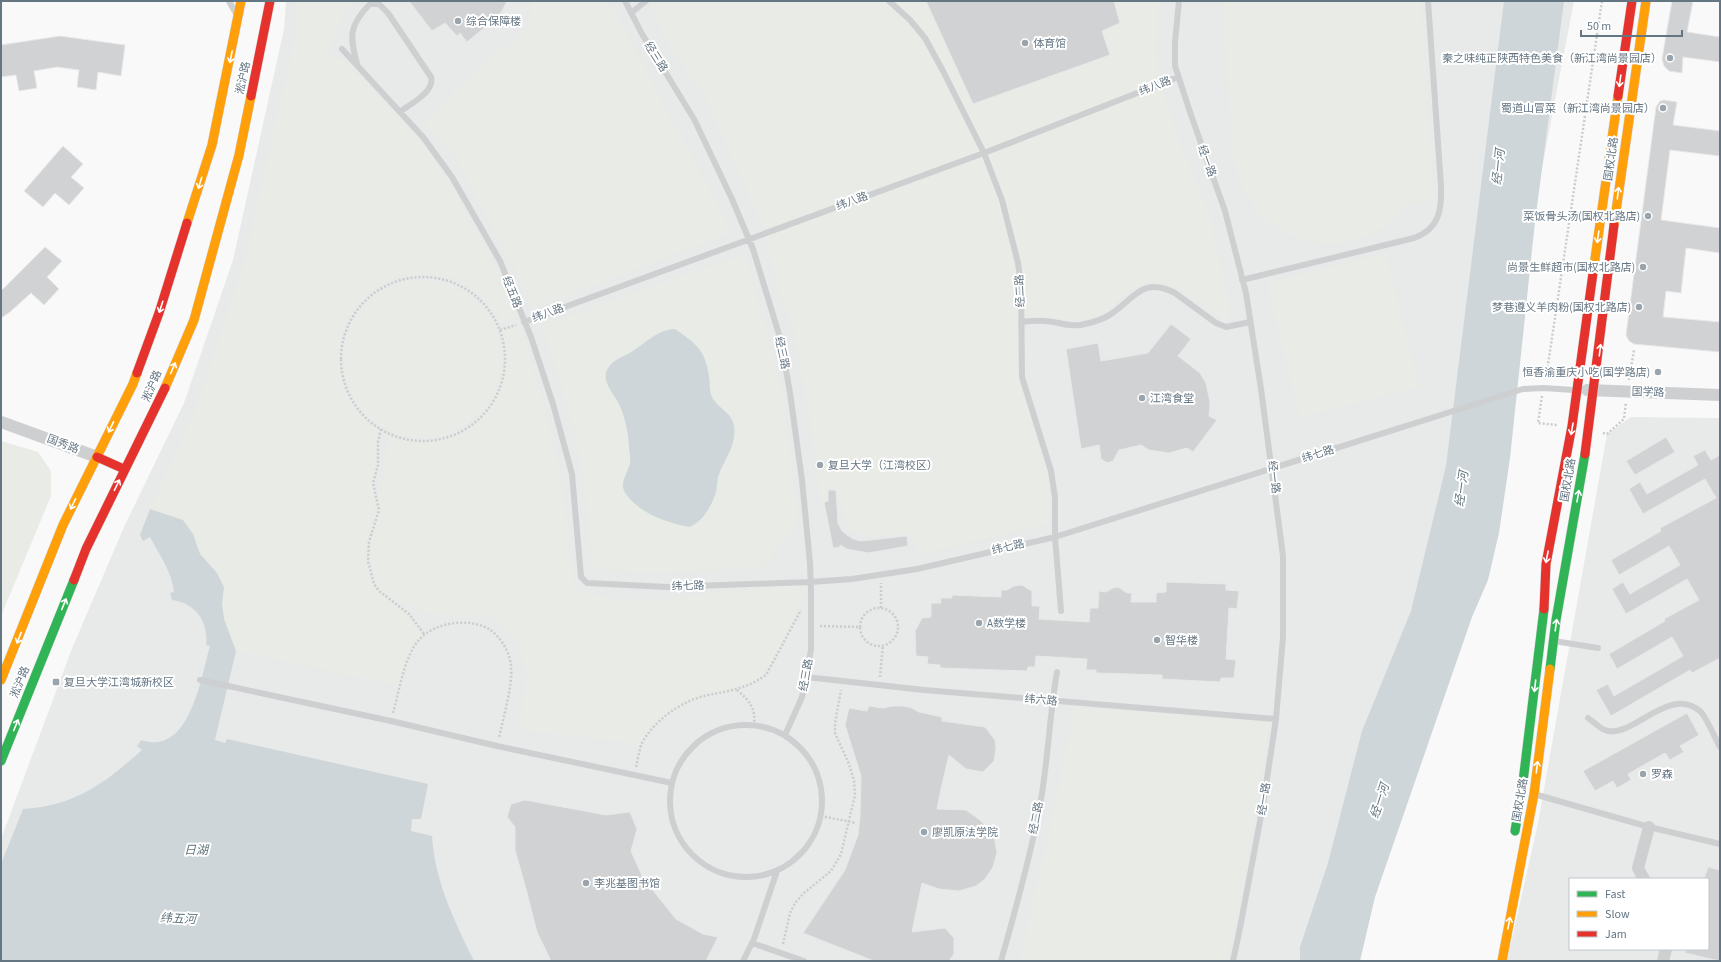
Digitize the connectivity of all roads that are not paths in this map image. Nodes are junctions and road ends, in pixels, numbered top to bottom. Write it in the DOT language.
graph roads {
  1 [pos="229,1"];
  2 [pos="241,1"];
  3 [pos="270,1"];
  4 [pos="625,1"];
  5 [pos="646,1"];
  6 [pos="889,1"];
  7 [pos="1178,1"];
  8 [pos="1428,1"];
  9 [pos="1632,1"];
  10 [pos="1646,1"];
  11 [pos="631,13"];
  12 [pos="238,19"];
  13 [pos="342,49"];
  14 [pos="358,66"];
  15 [pos="1178,77"];
  16 [pos="400,112"];
  17 [pos="984,153"];
  18 [pos="750,240"];
  19 [pos="1242,280"];
  20 [pos="524,322"];
  21 [pos="1021,322"];
  22 [pos="1250,322"];
  23 [pos="1595,389"];
  24 [pos="1576,390"];
  25 [pos="1720,395"];
  26 [pos="1,422"];
  27 [pos="97,457"];
  28 [pos="1272,468"];
  29 [pos="124,469"];
  30 [pos="1055,537"];
  31 [pos="584,581"];
  32 [pos="810,582"];
  33 [pos="1061,611"];
  34 [pos="1554,641"];
  35 [pos="1598,648"];
  36 [pos="1058,672"];
  37 [pos="806,677"];
  38 [pos="1,680"];
  39 [pos="200,680"];
  40 [pos="1052,701"];
  41 [pos="1588,718"];
  42 [pos="1276,719"];
  43 [pos="785,735"];
  44 [pos="1720,747"];
  45 [pos="1,761"];
  46 [pos="672,783"];
  47 [pos="1522,790"];
  48 [pos="1534,794"];
  49 [pos="1649,827"];
  50 [pos="1514,837"];
  51 [pos="1720,844"];
  52 [pos="777,872"];
  53 [pos="1643,878"];
  54 [pos="752,943"];
  55 [pos="1666,950"];
  56 [pos="743,961"];
  57 [pos="804,961"];
  58 [pos="1001,961"];
  59 [pos="1233,961"];
  60 [pos="1502,961"];
  61 [pos="1663,961"];
  1 -- 12 [label="lane"];
  2 -- 12 [label="main road, 淞沪路"];
  29 -- 3 [label="main road, 淞沪路, one-way"];
  4 -- 11 [label="lane, 经三路"];
  5 -- 11 [label="lane"];
  6 -- 17 [label="lane, 经二路"];
  7 -- 15 [label="lane, 经一路"];
  8 -- 19 [label="lane"];
  9 -- 24 [label="main road, 国权北路, one-way"];
  23 -- 10 [label="main road, 国权北路, one-way"];
  11 -- 18 [label="lane, 经三路"];
  12 -- 27 [label="main road, 淞沪路, one-way"];
  13 -- 14 [label="lane, 经五路"];
  14 -- 16 [label="lane, 经五路"];
  14 -- 16 [label="lane"];
  15 -- 17 [label="lane, 纬八路"];
  15 -- 19 [label="lane, 经一路"];
  16 -- 20 [label="lane, 经五路"];
  17 -- 18 [label="lane, 纬八路"];
  17 -- 21 [label="lane, 经二路"];
  18 -- 20 [label="lane, 纬八路"];
  18 -- 32 [label="lane, 经三路"];
  19 -- 22 [label="lane, 经一路"];
  20 -- 31 [label="lane, 经五路"];
  21 -- 22 [label="lane"];
  21 -- 30 [label="lane, 经二路"];
  22 -- 28 [label="lane, 经一路"];
  23 -- 24 [label="street, 国学路"];
  23 -- 25 [label="street, 国学路"];
  34 -- 23 [label="main road, 国权北路, one-way"];
  24 -- 28 [label="lane, 纬七路"];
  24 -- 47 [label="main road, 国权北路, one-way"];
  26 -- 27 [label="street, 国秀路"];
  27 -- 29 [label="main road, 国秀路"];
  27 -- 38 [label="main road, 淞沪路, one-way"];
  28 -- 30 [label="lane, 纬七路"];
  28 -- 42 [label="lane, 经一路"];
  45 -- 29 [label="main road, 淞沪路, one-way"];
  30 -- 32 [label="lane, 纬七路"];
  30 -- 33 [label="lane, 经二路"];
  31 -- 32 [label="lane, 纬七路"];
  32 -- 37 [label="lane, 经三路"];
  34 -- 35 [label="lane"];
  48 -- 34 [label="main road, 国权北路, one-way"];
  36 -- 40 [label="lane, 经二路"];
  37 -- 40 [label="lane, 纬六路"];
  37 -- 43 [label="lane, 经三路"];
  39 -- 46 [label="lane"];
  40 -- 42 [label="lane, 纬六路"];
  40 -- 58 [label="lane, 经二路"];
  41 -- 44 [label="lane"];
  42 -- 59 [label="lane, 经一路"];
  43 -- 46 [label="lane"];
  43 -- 52 [label="lane"];
  46 -- 52 [label="lane"];
  47 -- 48 [label="lane"];
  47 -- 50 [label="main road, 国权北路"];
  48 -- 49 [label="lane"];
  60 -- 48 [label="main road, 国权北路, one-way"];
  49 -- 51 [label="lane"];
  49 -- 53 [label="street"];
  52 -- 54 [label="lane"];
  54 -- 56 [label="lane"];
  54 -- 57 [label="lane"];
  55 -- 61 [label="street"];
}
